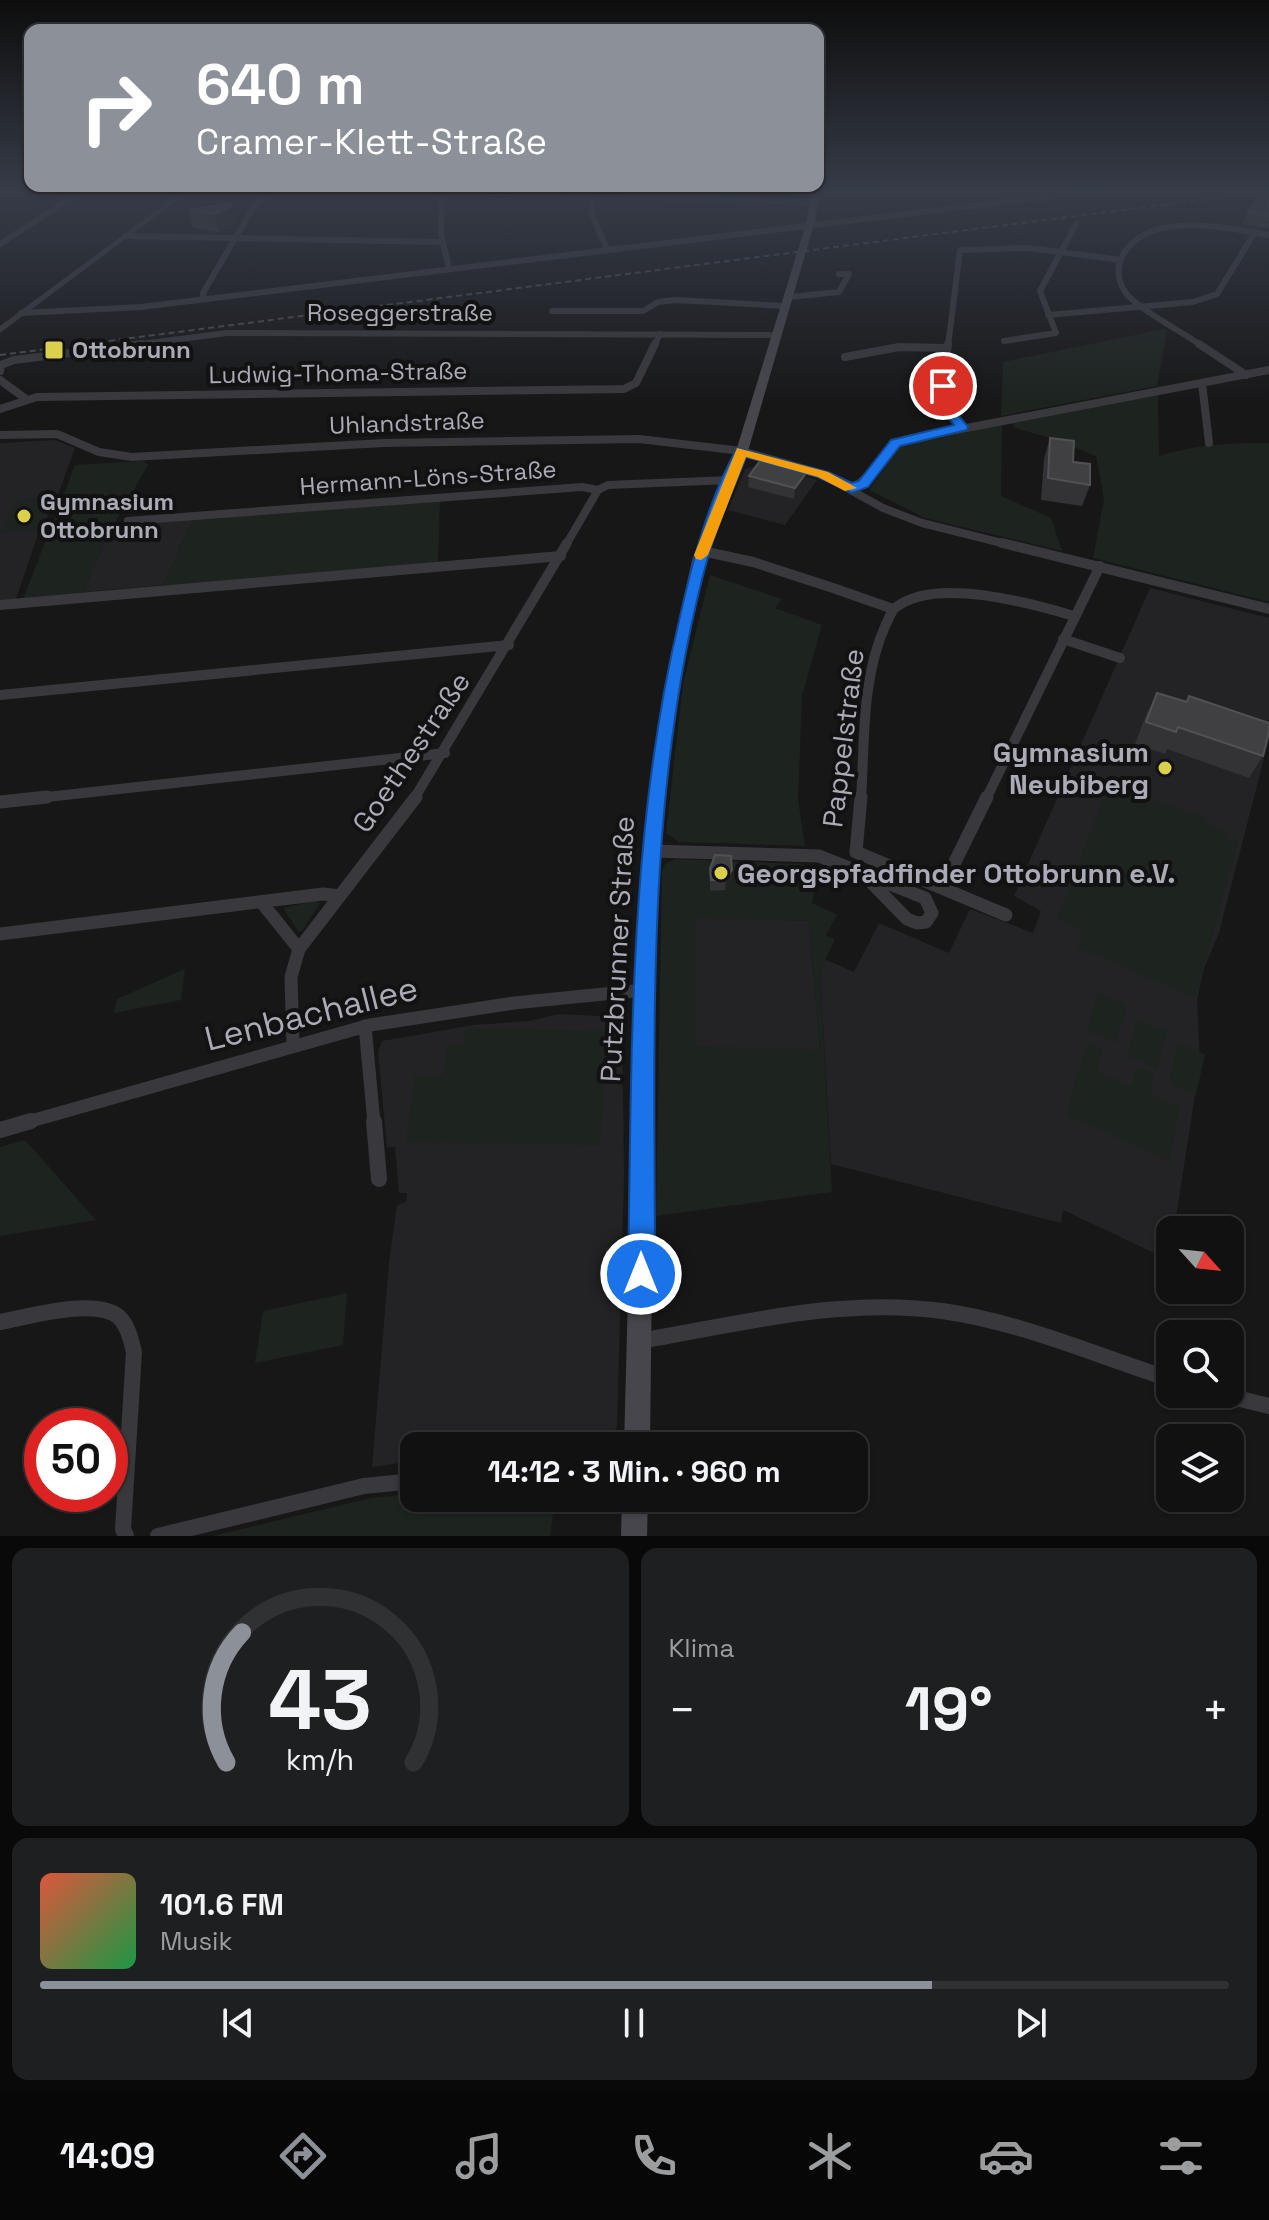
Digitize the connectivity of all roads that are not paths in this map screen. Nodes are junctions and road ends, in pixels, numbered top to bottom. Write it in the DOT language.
graph roads {
  1 [pos="1121,260"];
  2 [pos="92,261"];
  3 [pos="222,261"];
  4 [pos="447,261"];
  5 [pos="515,261"];
  6 [pos="799,261"];
  7 [pos="958,261"];
  8 [pos="1056,261"];
  9 [pos="1237,261"];
  10 [pos="449,269"];
  11 [pos="846,280"];
  12 [pos="203,299"];
  13 [pos="787,301"];
  14 [pos="1141,307"];
  15 [pos="552,311"];
  16 [pos="643,311"];
  17 [pos="21,313"];
  18 [pos="3,314"];
  19 [pos="1048,315"];
  20 [pos="0,330"];
  21 [pos="643,334"];
  22 [pos="660,334"];
  23 [pos="777,335"];
  24 [pos="1004,341"];
  25 [pos="947,348"];
  26 [pos="845,357"];
  27 [pos="1269,370"];
  28 [pos="0,375"];
  29 [pos="1246,375"];
  30 [pos="1202,383"];
  31 [pos="26,399"];
  32 [pos="0,409"];
  33 [pos="962,427"];
  34 [pos="0,435"];
  35 [pos="1209,443"];
  36 [pos="742,451"];
  37 [pos="730,480"];
  38 [pos="852,488"];
  39 [pos="598,490"];
  40 [pos="128,521"];
  41 [pos="702,551"];
  42 [pos="561,556"];
  43 [pos="1100,566"];
  44 [pos="0,605"];
  45 [pos="893,609"];
  46 [pos="1269,609"];
  47 [pos="1074,616"];
  48 [pos="1063,639"];
  49 [pos="509,645"];
  50 [pos="1120,658"];
  51 [pos="0,695"];
  52 [pos="445,753"];
  53 [pos="0,802"];
  54 [pos="652,851"];
  55 [pos="863,874"];
  56 [pos="942,888"];
  57 [pos="339,896"];
  58 [pos="262,903"];
  59 [pos="1006,915"];
  60 [pos="0,934"];
  61 [pos="299,949"];
  62 [pos="644,990"];
  63 [pos="365,1026"];
  64 [pos="293,1045"];
  65 [pos="0,1130"];
  66 [pos="379,1179"];
  67 [pos="0,1322"];
  68 [pos="640,1341"];
  69 [pos="1156,1374"];
  70 [pos="1244,1400"];
  71 [pos="1269,1406"];
  72 [pos="637,1432"];
  73 [pos="400,1482"];
  74 [pos="635,1512"];
  75 [pos="126,1536"];
  76 [pos="158,1536"];
  77 [pos="634,1536"];
  1 -- 14 [label="street"];
  2 -- 17 [label="street"];
  3 -- 12 [label="street"];
  4 -- 10 [label="street"];
  5 -- 10 [label="street"];
  6 -- 13 [label="main road, Putzbrunner Straße"];
  7 -- 25 [label="street"];
  8 -- 19 [label="street"];
  9 -- 14 [label="street"];
  10 -- 12 [label="street"];
  11 -- 13 [label="street"];
  12 -- 17 [label="street"];
  13 -- 16 [label="street"];
  13 -- 23 [label="main road, Putzbrunner Straße"];
  14 -- 19 [label="street"];
  14 -- 29 [label="street"];
  15 -- 16 [label="street"];
  16 -- 21 [label="street"];
  17 -- 18 [label="street"];
  17 -- 20 [label="street"];
  19 -- 24 [label="street"];
  21 -- 22 [label="street, Roseggerstraße"];
  21 -- 28 [label="street, Roseggerstraße"];
  22 -- 23 [label="street, Roseggerstraße"];
  22 -- 31 [label="street, Ludwig-Thoma-Straße"];
  23 -- 36 [label="main road, Putzbrunner Straße"];
  25 -- 26 [label="street"];
  25 -- 33 [label="street"];
  27 -- 29 [label="street"];
  28 -- 31 [label="street, Roseggerstraße"];
  29 -- 30 [label="street"];
  30 -- 33 [label="street"];
  30 -- 35 [label="street"];
  31 -- 32 [label="street, Ludwig-Thoma-Straße"];
  33 -- 38 [label="street"];
  34 -- 36 [label="street, Uhlandstraße"];
  36 -- 37 [label="main road, Putzbrunner Straße"];
  36 -- 38 [label="street, Uhlandstraße"];
  37 -- 39 [label="street, Hermann-Löns-Straße"];
  37 -- 41 [label="main road, Putzbrunner Straße"];
  38 -- 43 [label="street, Uhlandstraße"];
  39 -- 40 [label="street, Hermann-Löns-Straße"];
  39 -- 42 [label="street, Goethestraße"];
  41 -- 45 [label="street"];
  41 -- 54 [label="main road, Putzbrunner Straße"];
  42 -- 44 [label="street"];
  42 -- 49 [label="street, Goethestraße"];
  43 -- 46 [label="street, Uhlandstraße"];
  43 -- 47 [label="street"];
  45 -- 47 [label="street"];
  45 -- 56 [label="street, Pappelstraße"];
  47 -- 48 [label="street"];
  48 -- 50 [label="street"];
  48 -- 56 [label="street"];
  49 -- 51 [label="street"];
  49 -- 52 [label="street, Goethestraße"];
  52 -- 53 [label="street"];
  52 -- 57 [label="street, Goethestraße"];
  54 -- 55 [label="street"];
  54 -- 62 [label="main road, Putzbrunner Straße"];
  55 -- 55 [label="street"];
  56 -- 59 [label="street, Pappelstraße"];
  57 -- 58 [label="street"];
  57 -- 61 [label="street, Goethestraße"];
  58 -- 60 [label="street"];
  58 -- 61 [label="street"];
  61 -- 64 [label="street, Goethestraße"];
  62 -- 63 [label="street, Lenbachallee"];
  62 -- 68 [label="main road, Putzbrunner Straße"];
  63 -- 64 [label="street, Lenbachallee"];
  63 -- 66 [label="street"];
  64 -- 65 [label="street, Lenbachallee"];
  67 -- 75 [label="street"];
  68 -- 69 [label="street"];
  68 -- 72 [label="main road, Putzbrunner Straße"];
  70 -- 71 [label="street"];
  73 -- 76 [label="street"];
  74 -- 77 [label="main road"];
}
